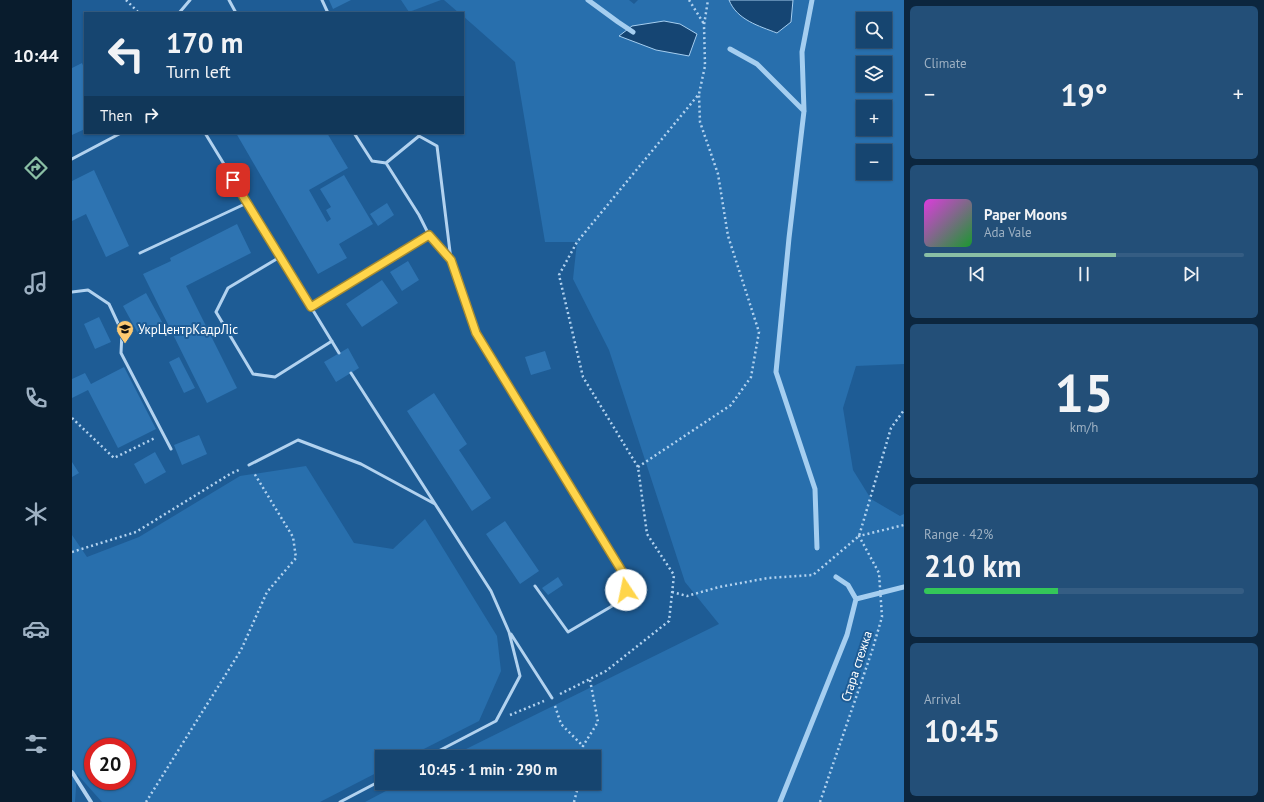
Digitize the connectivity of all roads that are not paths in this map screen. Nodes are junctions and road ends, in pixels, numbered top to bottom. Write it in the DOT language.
graph roads {
  1 [pos="190,0"];
  2 [pos="229,0"];
  3 [pos="322,0"];
  4 [pos="180,12"];
  5 [pos="235,12"];
  6 [pos="328,12"];
  7 [pos="119,134"];
  8 [pos="206,134"];
  9 [pos="355,134"];
  10 [pos="72,159"];
  11 [pos="386,163"];
  12 [pos="247,203"];
  13 [pos="429,235"];
  14 [pos="140,253"];
  15 [pos="280,257"];
  16 [pos="451,260"];
  17 [pos="72,292"];
  18 [pos="311,307"];
  19 [pos="332,341"];
  20 [pos="339,353"];
  21 [pos="351,373"];
  22 [pos="171,449"];
  23 [pos="250,465"];
  24 [pos="436,505"];
  25 [pos="535,586"];
  26 [pos="509,632"];
  27 [pos="552,698"];
  28 [pos="440,750"];
  29 [pos="72,772"];
  30 [pos="375,784"];
  31 [pos="91,802"];
  32 [pos="340,802"];
  1 -- 4 [label="lane"];
  2 -- 5 [label="lane"];
  3 -- 6 [label="lane"];
  7 -- 10 [label="lane"];
  8 -- 12 [label="lane"];
  9 -- 11 [label="lane"];
  11 -- 13 [label="lane"];
  11 -- 16 [label="lane"];
  12 -- 14 [label="lane"];
  12 -- 15 [label="lane"];
  13 -- 16 [label="lane"];
  13 -- 18 [label="lane"];
  15 -- 18 [label="lane"];
  15 -- 19 [label="lane"];
  16 -- 25 [label="lane"];
  17 -- 22 [label="lane"];
  18 -- 19 [label="lane"];
  19 -- 20 [label="lane"];
  21 -- 24 [label="lane"];
  23 -- 24 [label="lane"];
  24 -- 26 [label="lane"];
  26 -- 27 [label="lane"];
  26 -- 28 [label="lane"];
  29 -- 31 [label="street"];
  30 -- 32 [label="lane"];
}
